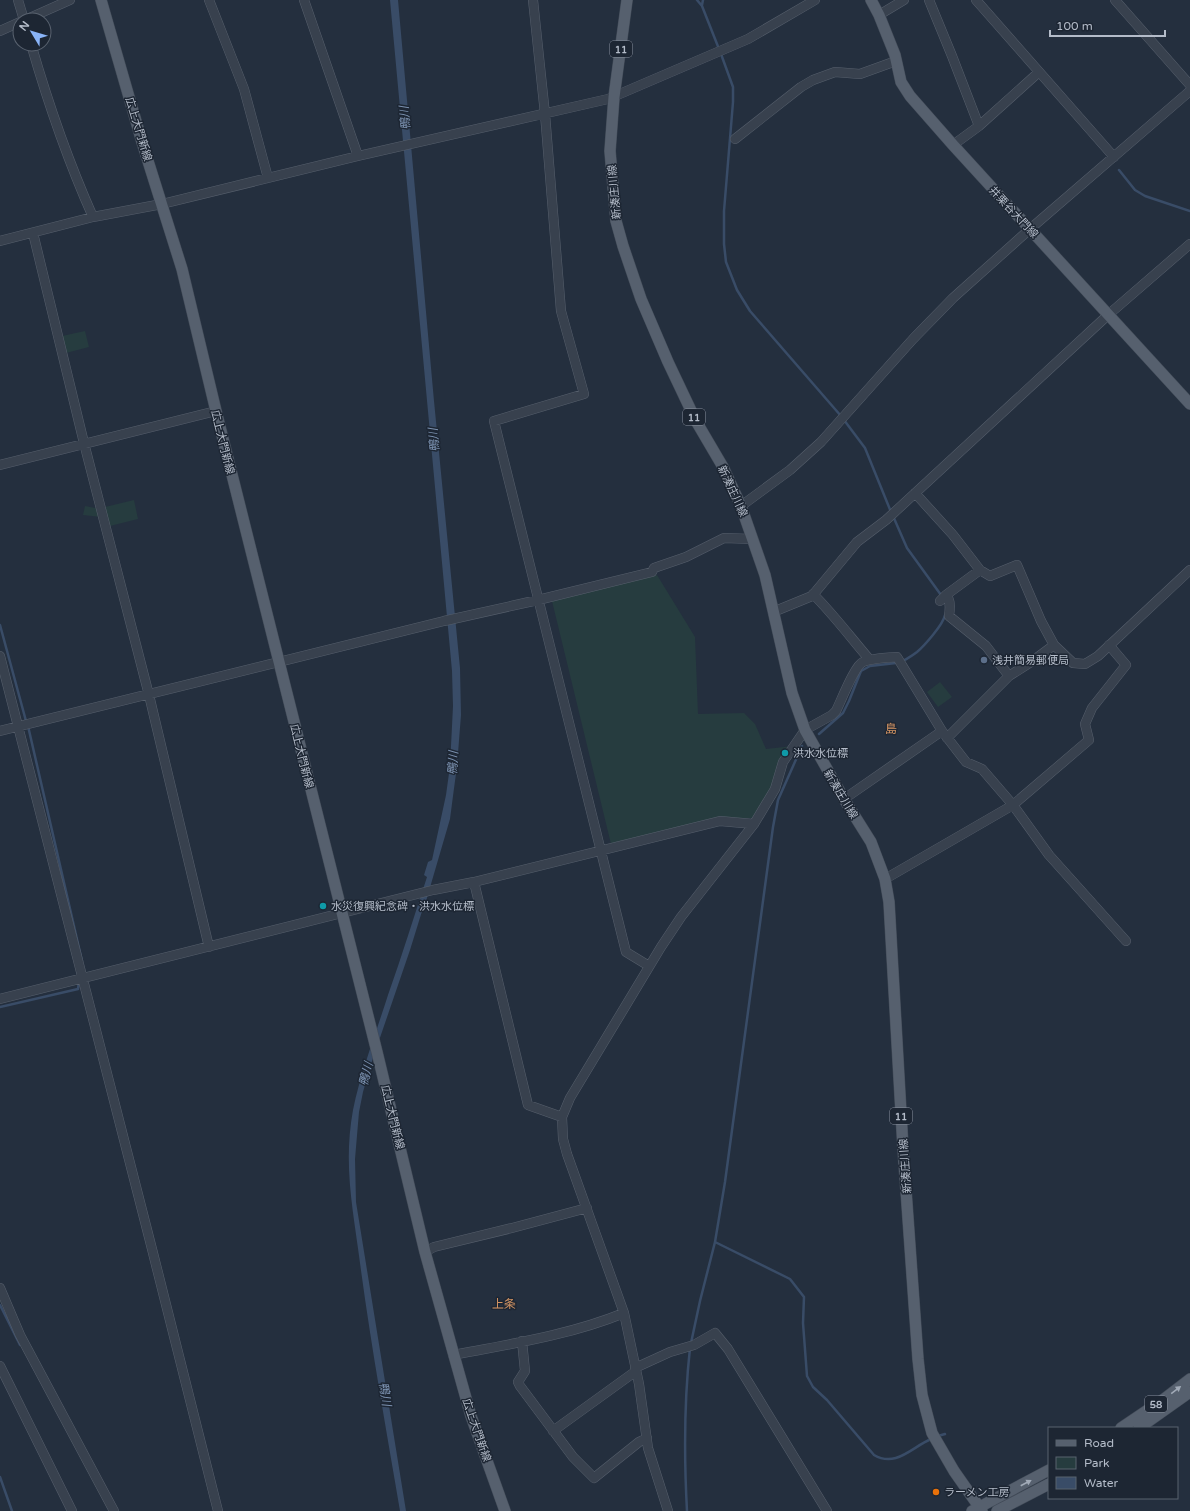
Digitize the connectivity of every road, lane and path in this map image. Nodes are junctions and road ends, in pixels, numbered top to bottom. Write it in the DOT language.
graph roads {
  1 [pos="18,0"];
  2 [pos="70,0"];
  3 [pos="101,0"];
  4 [pos="209,0"];
  5 [pos="304,0"];
  6 [pos="533,0"];
  7 [pos="627,0"];
  8 [pos="815,0"];
  9 [pos="871,0"];
  10 [pos="904,0"];
  11 [pos="929,0"];
  12 [pos="976,0"];
  13 [pos="1115,0"];
  14 [pos="22,12"];
  15 [pos="42,12"];
  16 [pos="879,15"];
  17 [pos="12,26"];
  18 [pos="0,32"];
  19 [pos="34,52"];
  20 [pos="896,61"];
  21 [pos="1039,72"];
  22 [pos="1190,85"];
  23 [pos="1190,92"];
  24 [pos="614,97"];
  25 [pos="545,114"];
  26 [pos="979,126"];
  27 [pos="735,139"];
  28 [pos="953,145"];
  29 [pos="358,156"];
  30 [pos="1114,157"];
  31 [pos="268,178"];
  32 [pos="162,204"];
  33 [pos="93,217"];
  34 [pos="1030,229"];
  35 [pos="33,233"];
  36 [pos="0,241"];
  37 [pos="1190,244"];
  38 [pos="1108,315"];
  39 [pos="1190,404"];
  40 [pos="216,411"];
  41 [pos="84,444"];
  42 [pos="0,464"];
  43 [pos="915,493"];
  44 [pos="741,506"];
  45 [pos="753,539"];
  46 [pos="980,570"];
  47 [pos="1190,570"];
  48 [pos="814,594"];
  49 [pos="538,600"];
  50 [pos="773,612"];
  51 [pos="1054,645"];
  52 [pos="1110,645"];
  53 [pos="0,656"];
  54 [pos="870,660"];
  55 [pos="279,662"];
  56 [pos="1010,676"];
  57 [pos="149,695"];
  58 [pos="18,726"];
  59 [pos="805,730"];
  60 [pos="0,731"];
  61 [pos="945,734"];
  62 [pos="844,799"];
  63 [pos="1013,805"];
  64 [pos="754,824"];
  65 [pos="602,849"];
  66 [pos="885,879"];
  67 [pos="474,882"];
  68 [pos="342,914"];
  69 [pos="1126,941"];
  70 [pos="209,947"];
  71 [pos="649,966"];
  72 [pos="83,978"];
  73 [pos="0,998"];
  74 [pos="562,1117"];
  75 [pos="587,1208"];
  76 [pos="425,1252"];
  77 [pos="0,1288"];
  78 [pos="624,1313"];
  79 [pos="522,1341"];
  80 [pos="453,1356"];
  81 [pos="0,1366"];
  82 [pos="636,1369"];
  83 [pos="1190,1379"];
  84 [pos="1190,1392"];
  85 [pos="1122,1427"];
  86 [pos="1140,1427"];
  87 [pos="553,1431"];
  88 [pos="646,1438"];
  89 [pos="1048,1471"];
  90 [pos="1048,1485"];
  91 [pos="977,1510"];
  92 [pos="72,1511"];
  93 [pos="114,1511"];
  94 [pos="218,1511"];
  95 [pos="505,1511"];
  96 [pos="668,1511"];
  97 [pos="827,1511"];
  98 [pos="997,1511"];
  1 -- 14 [label="street"];
  2 -- 15 [label="street"];
  3 -- 32 [label="main road, 広上大門新線"];
  4 -- 31 [label="street"];
  5 -- 29 [label="street"];
  6 -- 25 [label="street"];
  7 -- 24 [label="main road, 新湊庄川線 / 11"];
  8 -- 24 [label="street"];
  9 -- 16 [label="main road, 井栗谷大門線"];
  10 -- 16 [label="street"];
  11 -- 26 [label="street"];
  12 -- 21 [label="street"];
  13 -- 22 [label="street"];
  16 -- 20 [label="main road, 井栗谷大門線"];
  17 -- 18 [label="street"];
  19 -- 33 [label="street"];
  20 -- 27 [label="street"];
  20 -- 28 [label="main road, 井栗谷大門線"];
  21 -- 26 [label="street"];
  21 -- 30 [label="street"];
  23 -- 30 [label="street"];
  24 -- 25 [label="street"];
  24 -- 44 [label="main road, 新湊庄川線 / 11"];
  25 -- 29 [label="street"];
  25 -- 49 [label="street"];
  26 -- 28 [label="street"];
  28 -- 34 [label="main road, 井栗谷大門線"];
  29 -- 31 [label="street"];
  30 -- 34 [label="street"];
  31 -- 32 [label="street"];
  32 -- 33 [label="street"];
  32 -- 40 [label="main road, 広上大門新線"];
  33 -- 35 [label="street"];
  34 -- 38 [label="main road, 井栗谷大門線"];
  34 -- 44 [label="street"];
  35 -- 36 [label="street"];
  35 -- 41 [label="street"];
  37 -- 38 [label="street"];
  38 -- 39 [label="main road, 井栗谷大門線"];
  38 -- 43 [label="street"];
  40 -- 41 [label="street"];
  40 -- 55 [label="main road, 広上大門新線"];
  41 -- 42 [label="street"];
  41 -- 57 [label="street"];
  43 -- 46 [label="street"];
  43 -- 48 [label="street"];
  44 -- 45 [label="main road, 新湊庄川線 / 11"];
  45 -- 49 [label="street"];
  45 -- 50 [label="main road, 新湊庄川線 / 11"];
  46 -- 51 [label="street"];
  46 -- 56 [label="street"];
  47 -- 52 [label="street"];
  48 -- 50 [label="street"];
  48 -- 54 [label="street"];
  49 -- 55 [label="street"];
  49 -- 65 [label="street"];
  50 -- 59 [label="main road, 新湊庄川線 / 11"];
  51 -- 52 [label="street"];
  51 -- 56 [label="street"];
  52 -- 63 [label="street"];
  53 -- 58 [label="street"];
  54 -- 59 [label="street"];
  54 -- 61 [label="street"];
  55 -- 57 [label="street"];
  55 -- 68 [label="main road, 広上大門新線"];
  56 -- 61 [label="street"];
  57 -- 58 [label="street"];
  57 -- 70 [label="street"];
  58 -- 60 [label="street"];
  58 -- 72 [label="street"];
  59 -- 62 [label="main road, 新湊庄川線 / 11"];
  59 -- 64 [label="street"];
  61 -- 62 [label="street"];
  61 -- 63 [label="street"];
  62 -- 66 [label="main road, 新湊庄川線 / 11"];
  63 -- 66 [label="street"];
  63 -- 69 [label="street"];
  64 -- 65 [label="street"];
  64 -- 71 [label="street"];
  65 -- 67 [label="street"];
  65 -- 71 [label="street"];
  66 -- 91 [label="main road, 新湊庄川線 / 11"];
  67 -- 68 [label="street"];
  67 -- 74 [label="street"];
  68 -- 70 [label="street"];
  68 -- 76 [label="main road, 広上大門新線"];
  70 -- 72 [label="street"];
  71 -- 74 [label="street"];
  72 -- 73 [label="street"];
  72 -- 94 [label="street"];
  74 -- 75 [label="street"];
  75 -- 76 [label="street"];
  75 -- 78 [label="street"];
  76 -- 80 [label="main road, 広上大門新線"];
  77 -- 93 [label="street"];
  78 -- 79 [label="street"];
  78 -- 82 [label="street"];
  79 -- 80 [label="street"];
  79 -- 87 [label="street"];
  80 -- 95 [label="main road, 広上大門新線"];
  81 -- 92 [label="street"];
  82 -- 87 [label="street"];
  82 -- 88 [label="street"];
  82 -- 97 [label="street"];
  85 -- 83 [label="main road, 58, one-way"];
  84 -- 86 [label="main road, 58"];
  87 -- 88 [label="street"];
  88 -- 96 [label="street"];
  91 -- 89 [label="main road, one-way"];
  90 -- 98 [label="main road"];
}
